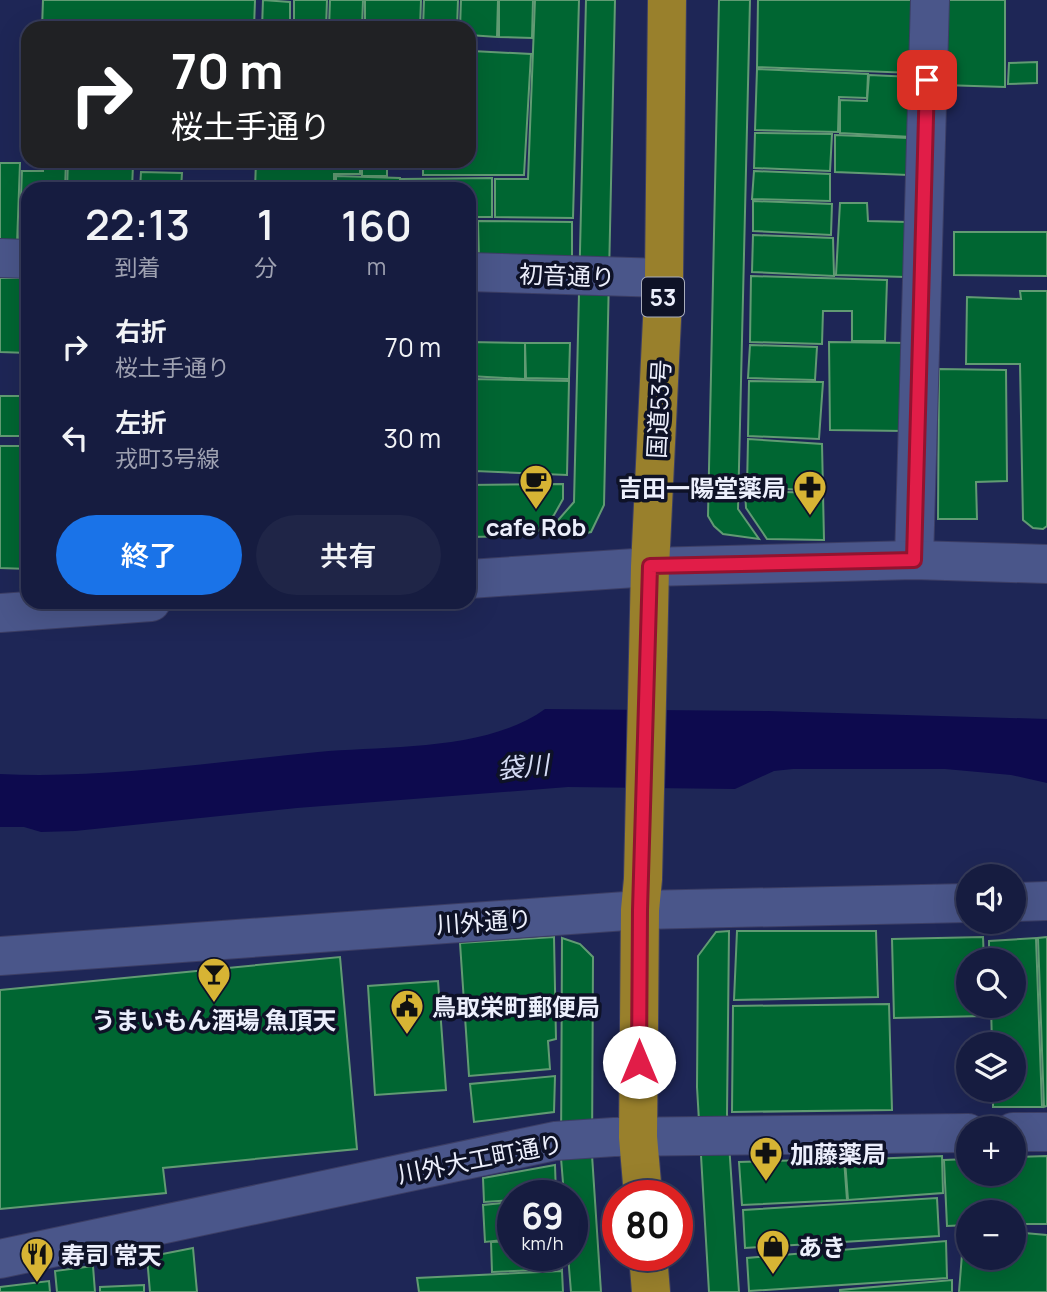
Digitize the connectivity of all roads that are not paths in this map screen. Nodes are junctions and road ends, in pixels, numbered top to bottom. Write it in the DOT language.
graph roads {
  1 [pos="667,0"];
  2 [pos="930,0"];
  3 [pos="0,258"];
  4 [pos="21,259"];
  5 [pos="476,272"];
  6 [pos="664,278"];
  7 [pos="914,560"];
  8 [pos="1047,564"];
  9 [pos="476,579"];
  10 [pos="649,580"];
  11 [pos="55,609"];
  12 [pos="0,613"];
  13 [pos="641,895"];
  14 [pos="1047,901"];
  15 [pos="1026,902"];
  16 [pos="956,903"];
  17 [pos="0,956"];
  18 [pos="1026,1132"];
  19 [pos="1047,1132"];
  20 [pos="956,1133"];
  21 [pos="638,1137"];
  22 [pos="642,1180"];
  23 [pos="0,1259"];
  24 [pos="649,1271"];
  25 [pos="651,1292"];
  1 -- 6 [label="highway, 国道53号 / 53"];
  2 -- 7 [label="street"];
  3 -- 4 [label="street"];
  5 -- 6 [label="street, 初音通り"];
  6 -- 10 [label="highway, 国道53号 / 53"];
  7 -- 8 [label="street"];
  7 -- 10 [label="street"];
  9 -- 10 [label="street"];
  10 -- 13 [label="highway, 国道53号 / 53"];
  11 -- 12 [label="street"];
  13 -- 16 [label="street, 川外通り"];
  13 -- 17 [label="street, 川外通り"];
  13 -- 21 [label="highway, 国道53号 / 53"];
  14 -- 15 [label="street"];
  18 -- 19 [label="street"];
  20 -- 21 [label="street, 川外大工町通り"];
  21 -- 22 [label="highway, 国道53号 / 53"];
  21 -- 23 [label="street, 川外大工町通り"];
  24 -- 25 [label="highway"];
}
